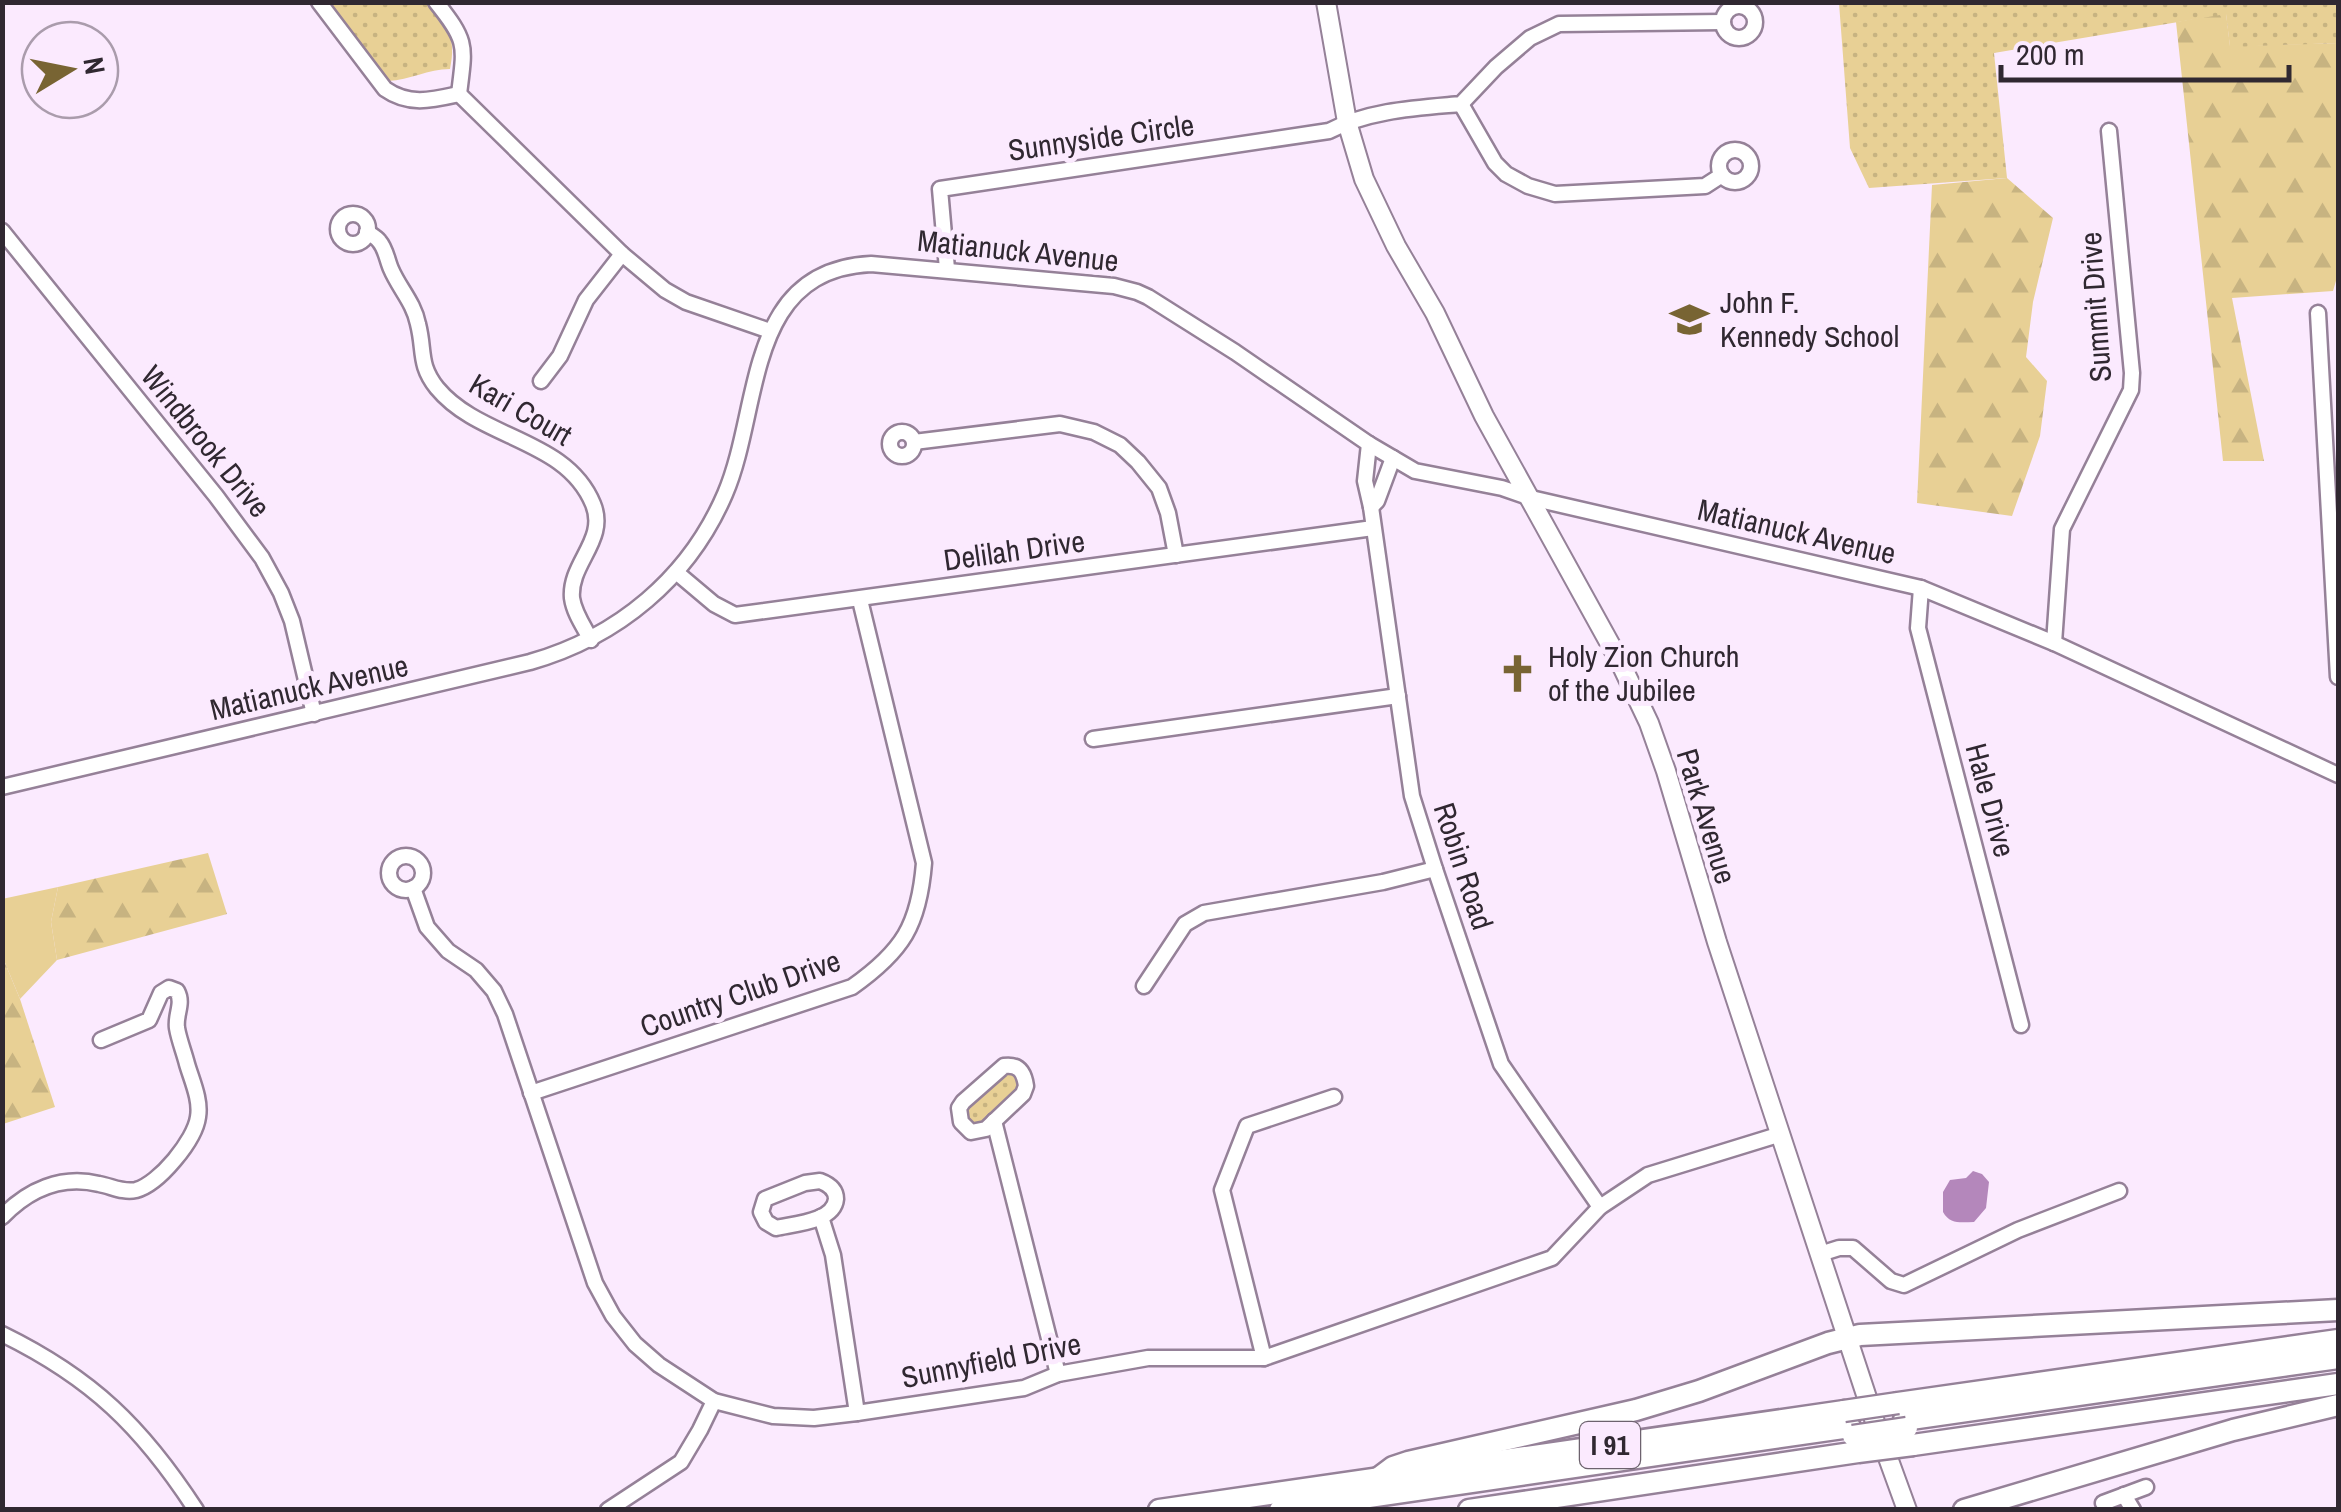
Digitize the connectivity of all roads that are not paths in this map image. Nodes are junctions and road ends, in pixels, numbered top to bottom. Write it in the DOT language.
graph roads {
  1 [pos="319,2"];
  2 [pos="436,2"];
  3 [pos="1326,2"];
  4 [pos="1723,22"];
  5 [pos="459,94"];
  6 [pos="1461,104"];
  7 [pos="1347,122"];
  8 [pos="2109,131"];
  9 [pos="1722,176"];
  10 [pos="2,231"];
  11 [pos="367,232"];
  12 [pos="622,254"];
  13 [pos="947,269"];
  14 [pos="2318,313"];
  15 [pos="770,331"];
  16 [pos="541,381"];
  17 [pos="914,442"];
  18 [pos="1369,444"];
  19 [pos="1393,458"];
  20 [pos="1531,498"];
  21 [pos="1372,507"];
  22 [pos="1373,528"];
  23 [pos="1176,555"];
  24 [pos="676,572"];
  25 [pos="1921,588"];
  26 [pos="860,600"];
  27 [pos="591,640"];
  28 [pos="2054,643"];
  29 [pos="2338,677"];
  30 [pos="1398,696"];
  31 [pos="314,714"];
  32 [pos="1093,739"];
  33 [pos="2338,775"];
  34 [pos="2,787"];
  35 [pos="1435,870"];
  36 [pos="413,888"];
  37 [pos="1144,986"];
  38 [pos="149,1020"];
  39 [pos="2021,1025"];
  40 [pos="178,1028"];
  41 [pos="101,1040"];
  42 [pos="531,1092"];
  43 [pos="1334,1097"];
  44 [pos="994,1121"];
  45 [pos="1780,1134"];
  46 [pos="2119,1192"];
  47 [pos="1600,1207"];
  48 [pos="2,1217"];
  49 [pos="821,1217"];
  50 [pos="1820,1254"];
  51 [pos="2338,1310"];
  52 [pos="2,1334"];
  53 [pos="1848,1338"];
  54 [pos="2338,1340"];
  55 [pos="1264,1358"];
  56 [pos="2338,1358"];
  57 [pos="2338,1367"];
  58 [pos="1058,1374"];
  59 [pos="2338,1384"];
  60 [pos="714,1401"];
  61 [pos="2338,1405"];
  62 [pos="857,1413"];
  63 [pos="1905,1424"];
  64 [pos="1851,1432"];
  65 [pos="1376,1479"];
  66 [pos="2146,1487"];
  67 [pos="2124,1495"];
  68 [pos="2102,1503"];
  69 [pos="196,1510"];
  70 [pos="608,1510"];
  71 [pos="1160,1510"];
  72 [pos="1280,1510"];
  73 [pos="1345,1510"];
  74 [pos="1469,1510"];
  75 [pos="1908,1510"];
  76 [pos="1964,1510"];
  77 [pos="2132,1510"];
  1 -- 5 [label="street"];
  2 -- 5 [label="street"];
  3 -- 7 [label="main road, Park Avenue"];
  4 -- 6 [label="street"];
  5 -- 12 [label="street"];
  6 -- 7 [label="street"];
  6 -- 9 [label="street"];
  7 -- 13 [label="street, Sunnyside Circle"];
  7 -- 20 [label="main road, Park Avenue"];
  8 -- 28 [label="street, Summit Drive"];
  10 -- 31 [label="street, Windbrook Drive"];
  11 -- 27 [label="street, Kari Court"];
  12 -- 15 [label="street"];
  12 -- 16 [label="street"];
  13 -- 15 [label="street, Matianuck Avenue"];
  13 -- 18 [label="street, Matianuck Avenue"];
  14 -- 29 [label="street"];
  15 -- 24 [label="street, Matianuck Avenue"];
  17 -- 23 [label="street"];
  18 -- 19 [label="street, Matianuck Avenue"];
  18 -- 21 [label="street, Robin Road"];
  19 -- 20 [label="street, Matianuck Avenue"];
  19 -- 21 [label="street, Robin Road"];
  20 -- 25 [label="street, Matianuck Avenue"];
  20 -- 45 [label="main road, Park Avenue"];
  21 -- 22 [label="street, Robin Road"];
  22 -- 23 [label="street, Delilah Drive"];
  22 -- 30 [label="street, Robin Road"];
  23 -- 26 [label="street, Delilah Drive"];
  24 -- 26 [label="street, Delilah Drive"];
  24 -- 27 [label="street, Matianuck Avenue"];
  25 -- 28 [label="street, Matianuck Avenue"];
  25 -- 39 [label="street, Hale Drive"];
  26 -- 42 [label="street, Country Club Drive"];
  27 -- 31 [label="street, Matianuck Avenue"];
  28 -- 33 [label="street, Matianuck Avenue"];
  30 -- 32 [label="street"];
  30 -- 35 [label="street, Robin Road"];
  31 -- 34 [label="street, Matianuck Avenue"];
  35 -- 37 [label="street"];
  35 -- 47 [label="street, Robin Road"];
  36 -- 42 [label="street, Sunnyfield Drive"];
  38 -- 40 [label="street"];
  38 -- 40 [label="street"];
  38 -- 41 [label="street"];
  40 -- 48 [label="street"];
  42 -- 60 [label="street, Sunnyfield Drive"];
  43 -- 55 [label="street"];
  44 -- 44 [label="street"];
  44 -- 58 [label="street"];
  45 -- 47 [label="street, Sunnyfield Drive"];
  45 -- 50 [label="main road, Park Avenue"];
  46 -- 50 [label="street"];
  47 -- 55 [label="street, Sunnyfield Drive"];
  49 -- 49 [label="street"];
  49 -- 62 [label="street"];
  50 -- 53 [label="main road, Park Avenue"];
  51 -- 53 [label="highway"];
  52 -- 69 [label="street"];
  53 -- 65 [label="highway"];
  53 -- 75 [label="main road, Park Avenue"];
  54 -- 63 [label="highway, I 91"];
  55 -- 58 [label="street, Sunnyfield Drive"];
  56 -- 63 [label="highway"];
  57 -- 63 [label="highway"];
  58 -- 62 [label="street, Sunnyfield Drive"];
  59 -- 63 [label="highway, I 91"];
  60 -- 62 [label="street, Sunnyfield Drive"];
  60 -- 70 [label="street"];
  61 -- 76 [label="highway"];
  63 -- 64 [label="highway, I 91, bridge"];
  63 -- 64 [label="highway, I 91, bridge"];
  64 -- 65 [label="highway, I 91"];
  64 -- 72 [label="highway"];
  64 -- 73 [label="highway"];
  64 -- 74 [label="highway, I 91"];
  65 -- 71 [label="highway, I 91"];
  66 -- 67 [label="street"];
  67 -- 68 [label="street"];
  67 -- 77 [label="street"];
}
